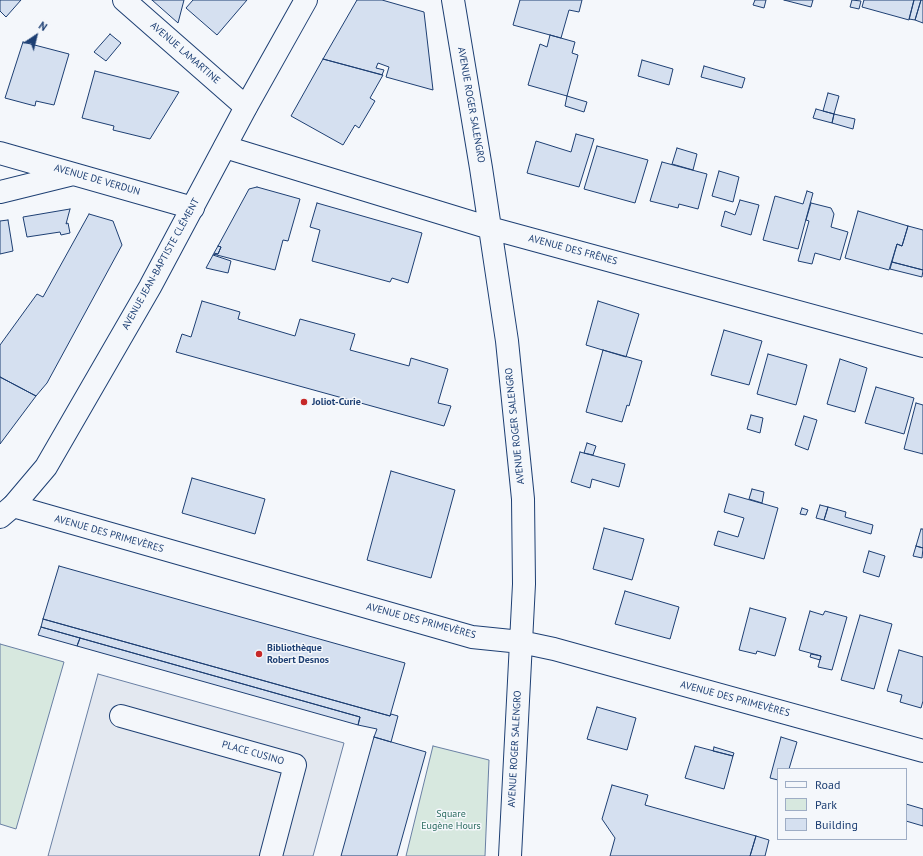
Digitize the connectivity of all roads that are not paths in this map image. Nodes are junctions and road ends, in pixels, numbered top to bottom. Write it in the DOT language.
graph roads {
  1 [pos="124,0"];
  2 [pos="306,0"];
  3 [pos="453,0"];
  4 [pos="246,107"];
  5 [pos="224,147"];
  6 [pos="0,153"];
  7 [pos="74,174"];
  8 [pos="0,192"];
  9 [pos="193,208"];
  10 [pos="490,228"];
  11 [pos="923,346"];
  12 [pos="7,512"];
  13 [pos="521,642"];
  14 [pos="121,716"];
  15 [pos="923,752"];
  16 [pos="271,856"];
  17 [pos="510,856"];
  1 -- 4 [label="street, AVENUE LAMARTINE"];
  2 -- 4 [label="street, AVENUE JEAN-BAPTISTE CLÉMENT"];
  3 -- 10 [label="street, AVENUE ROGER SALENGRO"];
  4 -- 5 [label="street, AVENUE JEAN-BAPTISTE CLÉMENT"];
  5 -- 9 [label="street, AVENUE JEAN-BAPTISTE CLÉMENT"];
  5 -- 10 [label="street, AVENUE DES FRÊNES"];
  6 -- 7 [label="street, AVENUE DE VERDUN"];
  7 -- 8 [label="street"];
  7 -- 9 [label="street, AVENUE DE VERDUN"];
  9 -- 12 [label="street, AVENUE JEAN-BAPTISTE CLÉMENT"];
  10 -- 11 [label="street, AVENUE DES FRÊNES"];
  10 -- 13 [label="street, AVENUE ROGER SALENGRO"];
  12 -- 13 [label="street, AVENUE DES PRIMEVÈRES"];
  13 -- 15 [label="street, AVENUE DES PRIMEVÈRES"];
  13 -- 17 [label="street, AVENUE ROGER SALENGRO"];
  14 -- 16 [label="street, PLACE CUSINO"];
}
